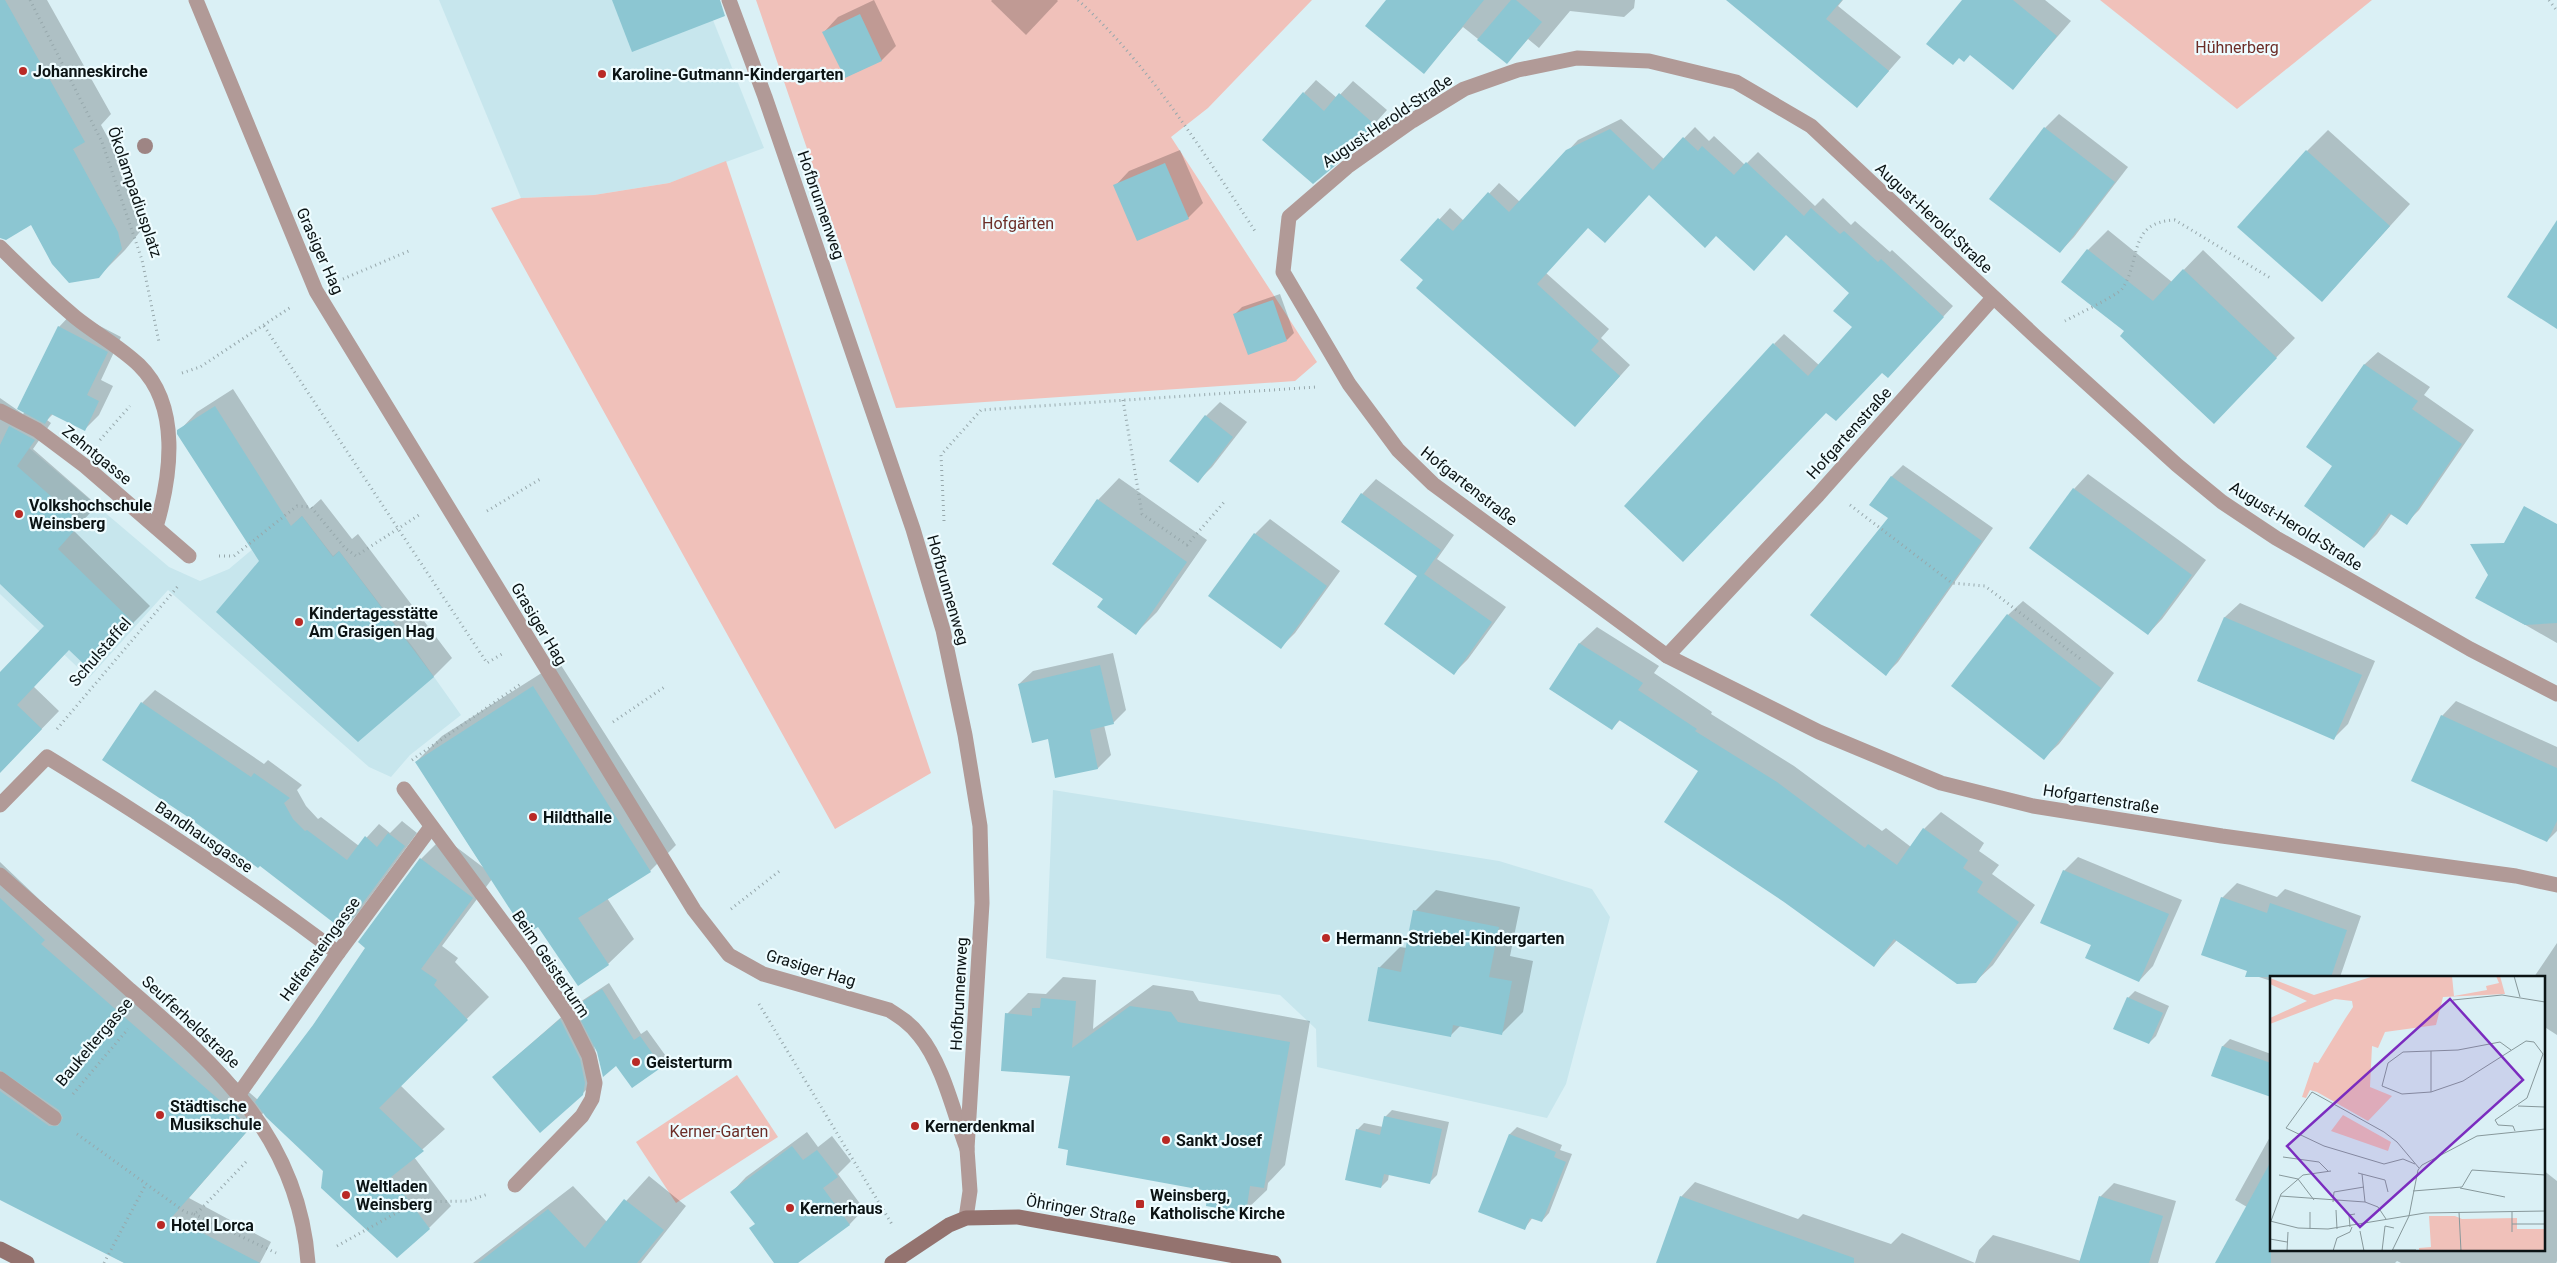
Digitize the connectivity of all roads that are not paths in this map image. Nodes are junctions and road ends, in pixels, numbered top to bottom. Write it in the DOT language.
graph roads {
  1 [pos="196,0"];
  2 [pos="729,0"];
  3 [pos="0,247"];
  4 [pos="1282,272"];
  5 [pos="1994,298"];
  6 [pos="0,411"];
  7 [pos="156,527"];
  8 [pos="189,556"];
  9 [pos="1667,656"];
  10 [pos="2557,694"];
  11 [pos="404,789"];
  12 [pos="0,805"];
  13 [pos="431,828"];
  14 [pos="0,875"];
  15 [pos="2557,885"];
  16 [pos="338,953"];
  17 [pos="0,1079"];
  18 [pos="239,1094"];
  19 [pos="54,1118"];
  20 [pos="967,1149"];
  21 [pos="514,1185"];
  22 [pos="966,1218"];
  23 [pos="0,1249"];
  24 [pos="27,1263"];
  25 [pos="308,1263"];
  26 [pos="892,1263"];
  27 [pos="1274,1263"];
  1 -- 20 [label="street, Grasiger Hag"];
  2 -- 20 [label="street, Hofbrunnenweg"];
  3 -- 7 [label="street"];
  4 -- 5 [label="street, August-Herold-Straße"];
  4 -- 9 [label="street, Hofgartenstraße"];
  5 -- 9 [label="street, Hofgartenstraße"];
  5 -- 10 [label="street, August-Herold-Straße"];
  6 -- 7 [label="street, Zehntgasse"];
  7 -- 8 [label="street, Zehntgasse"];
  9 -- 15 [label="street, Hofgartenstraße"];
  11 -- 13 [label="street, Beim Geisterturm"];
  12 -- 16 [label="street, Bandhausgasse"];
  13 -- 16 [label="street, Helfensteingasse"];
  13 -- 21 [label="street, Beim Geisterturm"];
  14 -- 18 [label="street, Seufferheldstraße"];
  16 -- 18 [label="street, Helfensteingasse"];
  17 -- 19 [label="street"];
  18 -- 25 [label="street, Seufferheldstraße"];
  20 -- 22 [label="street, Hofbrunnenweg"];
  22 -- 26 [label="street, Öhringer Straße"];
  22 -- 27 [label="street, Öhringer Straße"];
  23 -- 24 [label="street"];
}
